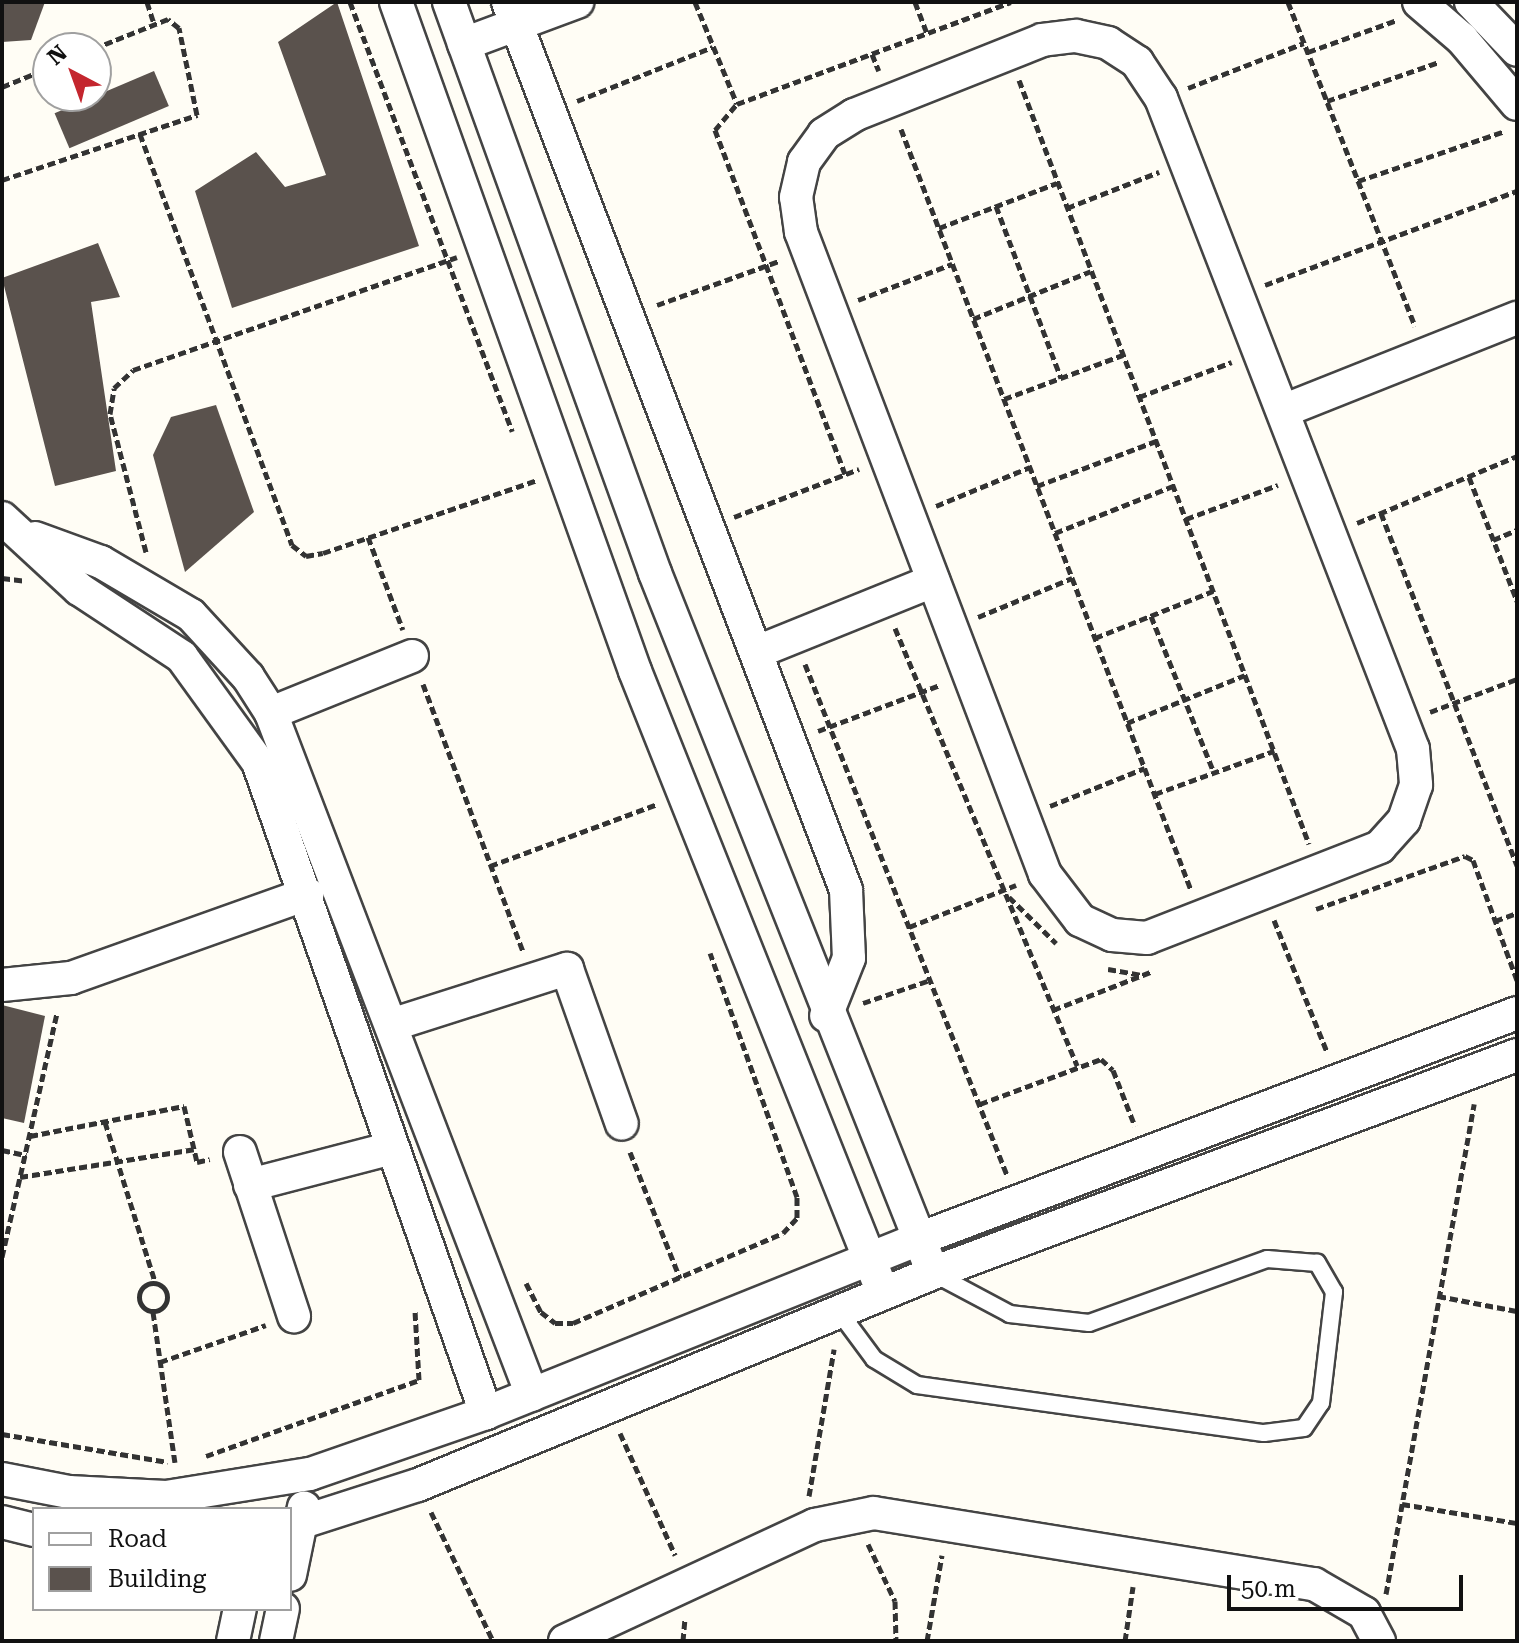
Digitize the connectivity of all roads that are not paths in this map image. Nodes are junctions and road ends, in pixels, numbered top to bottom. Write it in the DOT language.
graph roads {
  1 [pos="396,2"];
  2 [pos="449,2"];
  3 [pos="577,2"];
  4 [pos="1471,2"];
  5 [pos="1423,6"];
  6 [pos="513,14"];
  7 [pos="464,44"];
  8 [pos="1517,50"];
  9 [pos="1517,104"];
  10 [pos="1517,318"];
  11 [pos="1283,411"];
  12 [pos="15,527"];
  13 [pos="933,581"];
  14 [pos="757,652"];
  15 [pos="412,656"];
  16 [pos="271,713"];
  17 [pos="307,894"];
  18 [pos="2,985"];
  19 [pos="1517,1013"];
  20 [pos="826,1016"];
  21 [pos="391,1025"];
  22 [pos="1468,1027"];
  23 [pos="1517,1055"];
  24 [pos="1482,1063"];
  25 [pos="629,1135"];
  26 [pos="388,1149"];
  27 [pos="240,1152"];
  28 [pos="250,1185"];
  29 [pos="916,1240"];
  30 [pos="868,1259"];
  31 [pos="933,1273"];
  32 [pos="883,1293"];
  33 [pos="840,1313"];
  34 [pos="294,1316"];
  35 [pos="532,1395"];
  36 [pos="486,1413"];
  37 [pos="310,1474"];
  38 [pos="2,1479"];
  39 [pos="261,1497"];
  40 [pos="2,1522"];
  41 [pos="295,1524"];
  42 [pos="32,1530"];
  43 [pos="292,1555"];
  44 [pos="240,1611"];
  45 [pos="283,1611"];
  46 [pos="1379,1640"];
  47 [pos="233,1641"];
  48 [pos="276,1641"];
  49 [pos="565,1641"];
  1 -- 30 [label="street"];
  2 -- 7 [label="street"];
  3 -- 6 [label="street"];
  4 -- 8 [label="street"];
  5 -- 9 [label="street"];
  6 -- 7 [label="street"];
  6 -- 14 [label="street"];
  7 -- 20 [label="street"];
  10 -- 11 [label="street"];
  11 -- 13 [label="street"];
  11 -- 13 [label="street"];
  12 -- 16 [label="street"];
  12 -- 17 [label="street"];
  13 -- 14 [label="street"];
  14 -- 20 [label="street"];
  15 -- 16 [label="street"];
  16 -- 21 [label="street"];
  17 -- 18 [label="street"];
  17 -- 26 [label="street"];
  19 -- 22 [label="street"];
  20 -- 29 [label="street"];
  21 -- 25 [label="street"];
  21 -- 35 [label="street"];
  22 -- 24 [label="street"];
  22 -- 29 [label="street"];
  23 -- 24 [label="street"];
  24 -- 31 [label="street"];
  26 -- 28 [label="street"];
  26 -- 36 [label="street"];
  27 -- 28 [label="street"];
  28 -- 34 [label="street"];
  29 -- 30 [label="street"];
  29 -- 31 [label="street"];
  30 -- 32 [label="street"];
  30 -- 35 [label="street"];
  31 -- 32 [label="street"];
  31 -- 33 [label="lane"];
  32 -- 33 [label="street"];
  33 -- 41 [label="street"];
  35 -- 36 [label="street"];
  36 -- 37 [label="street"];
  37 -- 39 [label="street"];
  37 -- 41 [label="street"];
  38 -- 39 [label="street"];
  40 -- 42 [label="street"];
  41 -- 43 [label="street"];
  44 -- 47 [label="street"];
  45 -- 48 [label="street"];
  46 -- 49 [label="street"];
}
